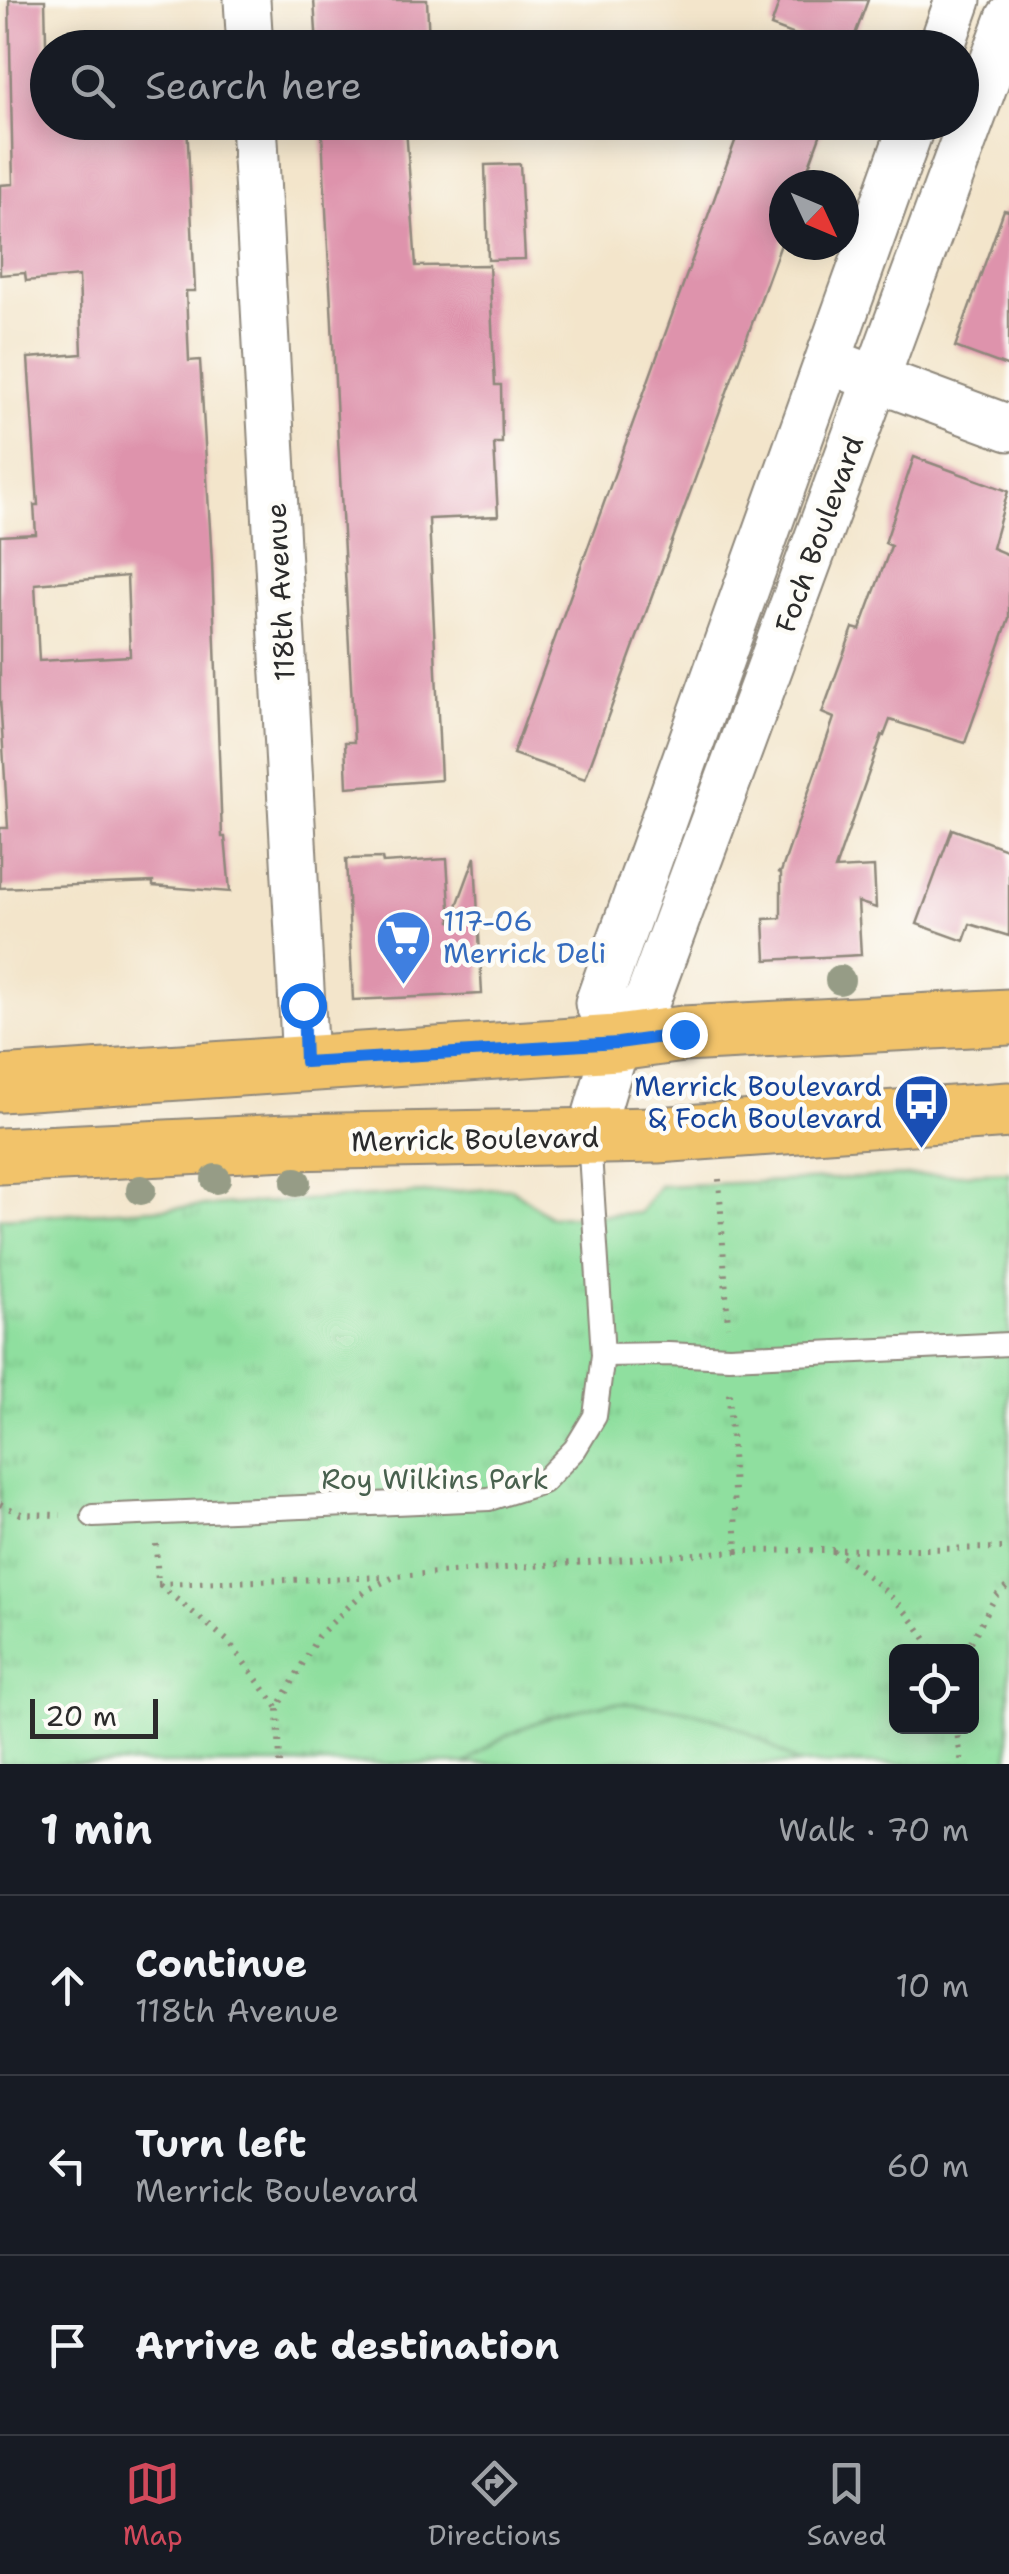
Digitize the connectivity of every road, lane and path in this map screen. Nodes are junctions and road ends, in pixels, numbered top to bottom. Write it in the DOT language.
graph roads {
  1 [pos="248,0"];
  2 [pos="958,0"];
  3 [pos="1009,18"];
  4 [pos="249,30"];
  5 [pos="947,30"];
  6 [pos="979,100"];
  7 [pos="255,140"];
  8 [pos="907,140"];
  9 [pos="964,140"];
  10 [pos="826,360"];
  11 [pos="876,380"];
  12 [pos="1009,428"];
  13 [pos="1009,1017"];
  14 [pos="618,1043"];
  15 [pos="305,1062"];
  16 [pos="0,1084"];
  17 [pos="1009,1110"];
  18 [pos="589,1138"];
  19 [pos="0,1156"];
  20 [pos="718,1170"];
  21 [pos="728,1337"];
  22 [pos="1009,1344"];
  23 [pos="603,1355"];
  24 [pos="730,1393"];
  25 [pos="0,1504"];
  26 [pos="154,1514"];
  27 [pos="92,1516"];
  28 [pos="1009,1548"];
  29 [pos="833,1550"];
  30 [pos="737,1551"];
  31 [pos="396,1576"];
  32 [pos="158,1584"];
  33 [pos="1009,1585"];
  34 [pos="929,1644"];
  35 [pos="970,1644"];
  36 [pos="278,1708"];
  37 [pos="957,1734"];
  38 [pos="280,1764"];
  39 [pos="962,1764"];
  1 -- 4 [label="street"];
  2 -- 5 [label="street"];
  3 -- 6 [label="street, Foch Boulevard"];
  7 -- 15 [label="street, 118th Avenue"];
  8 -- 10 [label="street, Foch Boulevard"];
  9 -- 11 [label="street, Foch Boulevard"];
  10 -- 11 [label="street"];
  10 -- 14 [label="street, Foch Boulevard"];
  11 -- 12 [label="street"];
  11 -- 14 [label="street, Foch Boulevard"];
  13 -- 14 [label="main road"];
  14 -- 15 [label="main road"];
  14 -- 18 [label="street, Foch Boulevard"];
  15 -- 16 [label="main road"];
  17 -- 18 [label="main road, Merrick Boulevard"];
  18 -- 19 [label="main road, Merrick Boulevard"];
  18 -- 23 [label="lane"];
  20 -- 21 [label="path"];
  22 -- 23 [label="lane"];
  23 -- 26 [label="lane"];
  24 -- 30 [label="path"];
  25 -- 27 [label="path"];
  26 -- 27 [label="lane"];
  26 -- 32 [label="path"];
  28 -- 29 [label="path"];
  29 -- 30 [label="path"];
  29 -- 34 [label="path"];
  30 -- 31 [label="path"];
  31 -- 32 [label="path"];
  31 -- 36 [label="path"];
  32 -- 36 [label="path"];
  33 -- 35 [label="path"];
  36 -- 38 [label="path"];
  37 -- 39 [label="path"];
}
